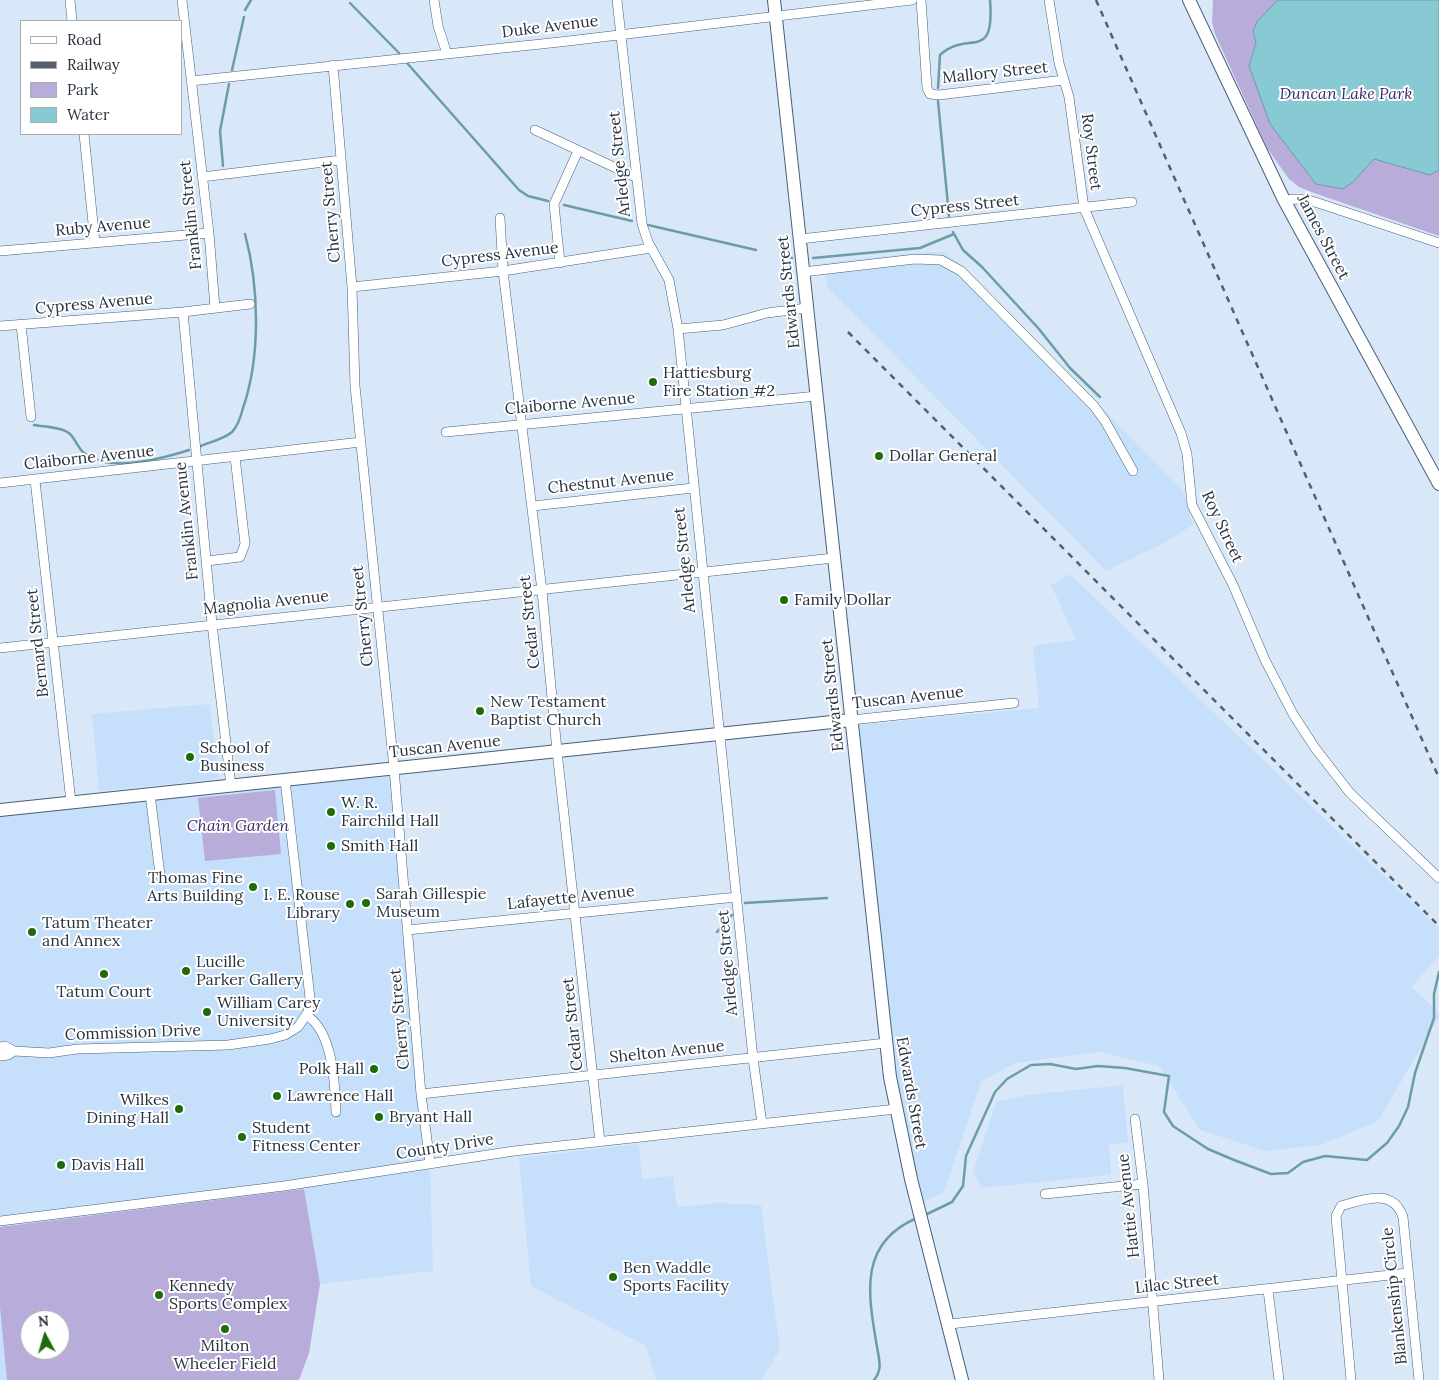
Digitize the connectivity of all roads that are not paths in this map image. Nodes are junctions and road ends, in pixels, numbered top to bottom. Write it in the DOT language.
graph roads {
  1 [pos="70,0"];
  2 [pos="182,0"];
  3 [pos="434,0"];
  4 [pos="617,0"];
  5 [pos="774,0"];
  6 [pos="912,0"];
  7 [pos="920,0"];
  8 [pos="1049,0"];
  9 [pos="1189,0"];
  10 [pos="1202,0"];
  11 [pos="1196,15"];
  12 [pos="776,16"];
  13 [pos="72,20"];
  14 [pos="620,33"];
  15 [pos="447,54"];
  16 [pos="333,65"];
  17 [pos="192,80"];
  18 [pos="1064,80"];
  19 [pos="535,130"];
  20 [pos="84,135"];
  21 [pos="578,151"];
  22 [pos="341,160"];
  23 [pos="202,177"];
  24 [pos="635,177"];
  25 [pos="1284,200"];
  26 [pos="1132,202"];
  27 [pos="1084,208"];
  28 [pos="500,218"];
  29 [pos="209,233"];
  30 [pos="800,239"];
  31 [pos="95,243"];
  32 [pos="1439,243"];
  33 [pos="651,248"];
  34 [pos="0,251"];
  35 [pos="560,263"];
  36 [pos="503,271"];
  37 [pos="803,272"];
  38 [pos="352,288"];
  39 [pos="250,304"];
  40 [pos="215,308"];
  41 [pos="807,308"];
  42 [pos="184,312"];
  43 [pos="21,325"];
  44 [pos="0,326"];
  45 [pos="678,329"];
  46 [pos="817,396"];
  47 [pos="685,408"];
  48 [pos="31,416"];
  49 [pos="522,423"];
  50 [pos="446,432"];
  51 [pos="361,442"];
  52 [pos="235,457"];
  53 [pos="196,461"];
  54 [pos="1133,471"];
  55 [pos="35,480"];
  56 [pos="0,483"];
  57 [pos="1439,484"];
  58 [pos="693,488"];
  59 [pos="533,506"];
  60 [pos="834,558"];
  61 [pos="207,561"];
  62 [pos="701,573"];
  63 [pos="542,590"];
  64 [pos="377,606"];
  65 [pos="212,624"];
  66 [pos="53,642"];
  67 [pos="0,648"];
  68 [pos="1014,703"];
  69 [pos="851,720"];
  70 [pos="719,734"];
  71 [pos="557,751"];
  72 [pos="394,768"];
  73 [pos="286,780"];
  74 [pos="231,786"];
  75 [pos="150,794"];
  76 [pos="71,802"];
  77 [pos="0,810"];
  78 [pos="160,875"];
  79 [pos="1439,878"];
  80 [pos="737,896"];
  81 [pos="576,913"];
  82 [pos="407,930"];
  83 [pos="306,1015"];
  84 [pos="886,1043"];
  85 [pos="0,1047"];
  86 [pos="14,1051"];
  87 [pos="0,1056"];
  88 [pos="753,1058"];
  89 [pos="594,1075"];
  90 [pos="421,1094"];
  91 [pos="896,1109"];
  92 [pos="336,1112"];
  93 [pos="1134,1118"];
  94 [pos="762,1124"];
  95 [pos="600,1142"];
  96 [pos="430,1163"];
  97 [pos="1143,1184"];
  98 [pos="1045,1194"];
  99 [pos="0,1221"];
  100 [pos="1408,1273"];
  101 [pos="1342,1281"];
  102 [pos="1268,1290"];
  103 [pos="1152,1302"];
  104 [pos="950,1324"];
  105 [pos="962,1380"];
  106 [pos="1159,1380"];
  107 [pos="1279,1380"];
  108 [pos="1351,1380"];
  109 [pos="1419,1380"];
  1 -- 13 [label="street"];
  2 -- 17 [label="street, Franklin Street"];
  3 -- 15 [label="street"];
  4 -- 14 [label="street, Arledge Street"];
  5 -- 12 [label="main road, Edwards Street"];
  6 -- 12 [label="street, Duke Avenue"];
  7 -- 18 [label="street, Mallory Street"];
  8 -- 18 [label="street, Roy Street"];
  9 -- 11 [label="main road, James Street"];
  10 -- 11 [label="main road"];
  11 -- 25 [label="main road, James Street"];
  12 -- 14 [label="street, Duke Avenue"];
  12 -- 30 [label="main road, Edwards Street"];
  14 -- 15 [label="street, Duke Avenue"];
  14 -- 24 [label="street, Arledge Street"];
  15 -- 16 [label="street, Duke Avenue"];
  16 -- 17 [label="street, Duke Avenue"];
  16 -- 22 [label="street, Cherry Street"];
  17 -- 23 [label="street, Franklin Street"];
  18 -- 27 [label="street, Roy Street"];
  19 -- 21 [label="street"];
  20 -- 31 [label="street"];
  21 -- 24 [label="street"];
  21 -- 35 [label="street"];
  22 -- 23 [label="street"];
  22 -- 38 [label="street, Cherry Street"];
  23 -- 29 [label="street, Franklin Street"];
  24 -- 33 [label="street, Arledge Street"];
  25 -- 32 [label="street"];
  25 -- 57 [label="main road, James Street"];
  26 -- 27 [label="street, Cypress Street"];
  27 -- 30 [label="street, Cypress Street"];
  27 -- 79 [label="street, Roy Street"];
  28 -- 36 [label="street, Cedar Street"];
  29 -- 31 [label="street, Ruby Avenue"];
  29 -- 40 [label="street, Franklin Street"];
  30 -- 37 [label="main road, Edwards Street"];
  31 -- 34 [label="street, Ruby Avenue"];
  33 -- 35 [label="street, Cypress Avenue"];
  33 -- 45 [label="street, Arledge Street"];
  35 -- 36 [label="street, Cypress Avenue"];
  36 -- 38 [label="street, Cypress Avenue"];
  36 -- 49 [label="street, Cedar Street"];
  37 -- 41 [label="main road, Edwards Street"];
  37 -- 54 [label="street"];
  38 -- 51 [label="street, Cherry Street"];
  39 -- 40 [label="street, Cypress Avenue"];
  40 -- 42 [label="street, Cypress Avenue"];
  41 -- 45 [label="street"];
  41 -- 46 [label="main road, Edwards Street"];
  42 -- 43 [label="street, Cypress Avenue"];
  42 -- 53 [label="street, Franklin Avenue"];
  43 -- 44 [label="street, Cypress Avenue"];
  43 -- 48 [label="street"];
  45 -- 47 [label="street, Arledge Street"];
  46 -- 47 [label="street, Claiborne Avenue"];
  46 -- 60 [label="main road, Edwards Street"];
  47 -- 49 [label="street, Claiborne Avenue"];
  47 -- 58 [label="street, Arledge Street"];
  49 -- 50 [label="street, Claiborne Avenue"];
  49 -- 59 [label="street, Cedar Street"];
  51 -- 52 [label="street, Claiborne Avenue"];
  51 -- 64 [label="street, Cherry Street"];
  52 -- 53 [label="street, Claiborne Avenue"];
  52 -- 61 [label="street"];
  53 -- 55 [label="street, Claiborne Avenue"];
  53 -- 61 [label="street, Franklin Avenue"];
  55 -- 56 [label="street, Claiborne Avenue"];
  55 -- 66 [label="street, Bernard Street"];
  58 -- 59 [label="street, Chestnut Avenue"];
  58 -- 62 [label="street, Arledge Street"];
  59 -- 63 [label="street, Cedar Street"];
  60 -- 62 [label="street, Magnolia Avenue"];
  60 -- 69 [label="main road, Edwards Street"];
  61 -- 65 [label="street, Franklin Avenue"];
  62 -- 63 [label="street, Magnolia Avenue"];
  62 -- 70 [label="street, Arledge Street"];
  63 -- 64 [label="street, Magnolia Avenue"];
  63 -- 71 [label="street, Cedar Street"];
  64 -- 65 [label="street, Magnolia Avenue"];
  64 -- 72 [label="street, Cherry Street"];
  65 -- 66 [label="street, Magnolia Avenue"];
  65 -- 74 [label="street, Franklin Avenue"];
  66 -- 67 [label="street, Magnolia Avenue"];
  66 -- 76 [label="street, Bernard Street"];
  68 -- 69 [label="street, Tuscan Avenue"];
  69 -- 70 [label="main road, Tuscan Avenue"];
  69 -- 84 [label="main road, Edwards Street"];
  70 -- 71 [label="main road, Tuscan Avenue"];
  70 -- 80 [label="street, Arledge Street"];
  71 -- 72 [label="main road, Tuscan Avenue"];
  71 -- 81 [label="street, Cedar Street"];
  72 -- 73 [label="main road, Tuscan Avenue"];
  72 -- 82 [label="street, Cherry Street"];
  73 -- 74 [label="main road, Tuscan Avenue"];
  73 -- 83 [label="street"];
  74 -- 75 [label="main road, Tuscan Avenue"];
  75 -- 76 [label="main road, Tuscan Avenue"];
  75 -- 78 [label="street"];
  76 -- 77 [label="main road, Tuscan Avenue"];
  80 -- 81 [label="street, Lafayette Avenue"];
  80 -- 88 [label="street, Arledge Street"];
  81 -- 82 [label="street, Lafayette Avenue"];
  81 -- 89 [label="street, Cedar Street"];
  82 -- 90 [label="street, Cherry Street"];
  83 -- 86 [label="street, Commission Drive"];
  83 -- 92 [label="street"];
  84 -- 88 [label="street, Shelton Avenue"];
  84 -- 91 [label="main road, Edwards Street"];
  85 -- 86 [label="street, Commission Drive"];
  86 -- 87 [label="street, Commission Drive"];
  88 -- 89 [label="street, Shelton Avenue"];
  88 -- 94 [label="street, Arledge Street"];
  89 -- 90 [label="street, Shelton Avenue"];
  89 -- 95 [label="street, Cedar Street"];
  90 -- 96 [label="street, Cherry Street"];
  91 -- 94 [label="street, County Drive"];
  91 -- 104 [label="main road, Edwards Street"];
  93 -- 97 [label="street, Hattie Avenue"];
  94 -- 95 [label="street, County Drive"];
  95 -- 96 [label="street, County Drive"];
  96 -- 99 [label="street, County Drive"];
  97 -- 98 [label="street"];
  97 -- 103 [label="street, Hattie Avenue"];
  100 -- 101 [label="street, Lilac Street"];
  100 -- 101 [label="street, Blankenship Circle"];
  100 -- 109 [label="street, Blankenship Circle"];
  101 -- 102 [label="street, Lilac Street"];
  101 -- 108 [label="street, Blankenship Circle"];
  102 -- 103 [label="street, Lilac Street"];
  102 -- 107 [label="street"];
  103 -- 104 [label="street, Lilac Street"];
  103 -- 106 [label="street, Hattie Avenue"];
  104 -- 105 [label="main road, Edwards Street"];
}
